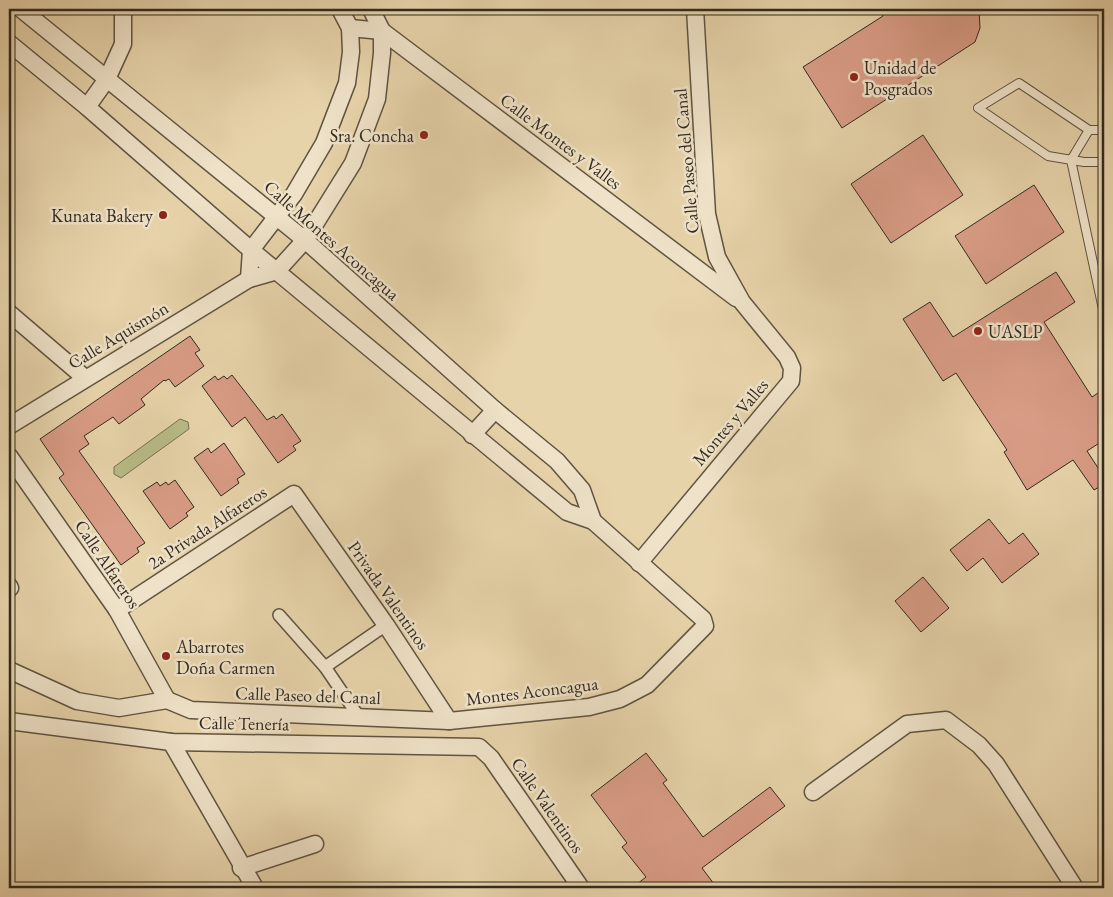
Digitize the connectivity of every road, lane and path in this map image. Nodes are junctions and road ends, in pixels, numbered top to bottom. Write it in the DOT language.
graph roads {
  1 [pos="21,9"];
  2 [pos="123,9"];
  3 [pos="340,9"];
  4 [pos="371,9"];
  5 [pos="695,9"];
  6 [pos="350,28"];
  7 [pos="382,31"];
  8 [pos="9,43"];
  9 [pos="107,79"];
  10 [pos="87,107"];
  11 [pos="1088,130"];
  12 [pos="1104,130"];
  13 [pos="1071,160"];
  14 [pos="1104,162"];
  15 [pos="276,216"];
  16 [pos="306,240"];
  17 [pos="252,250"];
  18 [pos="277,271"];
  19 [pos="249,279"];
  20 [pos="742,302"];
  21 [pos="9,313"];
  22 [pos="1104,314"];
  23 [pos="85,378"];
  24 [pos="495,410"];
  25 [pos="9,426"];
  26 [pos="472,434"];
  27 [pos="9,456"];
  28 [pos="294,494"];
  29 [pos="593,521"];
  30 [pos="639,562"];
  31 [pos="116,610"];
  32 [pos="280,615"];
  33 [pos="386,625"];
  34 [pos="324,668"];
  35 [pos="9,670"];
  36 [pos="620,699"];
  37 [pos="167,700"];
  38 [pos="359,717"];
  39 [pos="9,721"];
  40 [pos="449,721"];
  41 [pos="170,742"];
  42 [pos="480,747"];
  43 [pos="813,792"];
  44 [pos="315,844"];
  45 [pos="241,868"];
  46 [pos="255,888"];
  47 [pos="581,888"];
  48 [pos="1075,888"];
  1 -- 9 [label="street, Calle Montes Aconcagua"];
  2 -- 9 [label="street"];
  3 -- 6 [label="street"];
  4 -- 7 [label="street"];
  5 -- 20 [label="street, Calle Paseo del Canal"];
  6 -- 7 [label="street"];
  6 -- 15 [label="street"];
  7 -- 16 [label="street"];
  7 -- 20 [label="street, Calle Montes y Valles"];
  8 -- 10 [label="street, Calle Montes Aconcagua"];
  9 -- 10 [label="street"];
  9 -- 15 [label="street, Calle Montes Aconcagua"];
  10 -- 17 [label="street, Calle Montes Aconcagua"];
  11 -- 12 [label="lane"];
  11 -- 13 [label="lane"];
  11 -- 13 [label="lane"];
  13 -- 14 [label="lane"];
  13 -- 22 [label="lane"];
  15 -- 16 [label="street, Calle Montes Aconcagua"];
  15 -- 17 [label="street"];
  16 -- 18 [label="street"];
  16 -- 24 [label="street, Calle Montes Aconcagua"];
  17 -- 18 [label="street, Calle Montes Aconcagua"];
  17 -- 19 [label="street"];
  18 -- 19 [label="street, Calle Aquismón"];
  18 -- 26 [label="street, Calle Montes Aconcagua"];
  19 -- 23 [label="street, Calle Aquismón"];
  20 -- 30 [label="street, Montes y Valles"];
  21 -- 23 [label="street"];
  23 -- 25 [label="street, Calle Aquismón"];
  24 -- 26 [label="street"];
  24 -- 29 [label="street, Calle Montes Aconcagua"];
  26 -- 29 [label="street, Calle Montes Aconcagua"];
  27 -- 31 [label="street, Calle Alfareros"];
  28 -- 31 [label="street, 2a Privada Alfareros"];
  28 -- 33 [label="street, Privada Valentinos"];
  29 -- 30 [label="street, Calle Montes Aconcagua"];
  30 -- 36 [label="street, Calle Montes Aconcagua"];
  31 -- 37 [label="street, Calle Alfareros"];
  32 -- 34 [label="street"];
  33 -- 34 [label="street"];
  33 -- 40 [label="street, Privada Valentinos"];
  34 -- 38 [label="street"];
  35 -- 37 [label="street"];
  36 -- 40 [label="street, Montes Aconcagua"];
  37 -- 38 [label="street, Calle Paseo del Canal"];
  38 -- 40 [label="street, Calle Paseo del Canal"];
  39 -- 41 [label="street, Calle Tenería"];
  41 -- 42 [label="street, Calle Tenería"];
  41 -- 45 [label="street"];
  42 -- 47 [label="street, Calle Valentinos"];
  43 -- 48 [label="street"];
  44 -- 45 [label="street"];
  45 -- 46 [label="street"];
}
